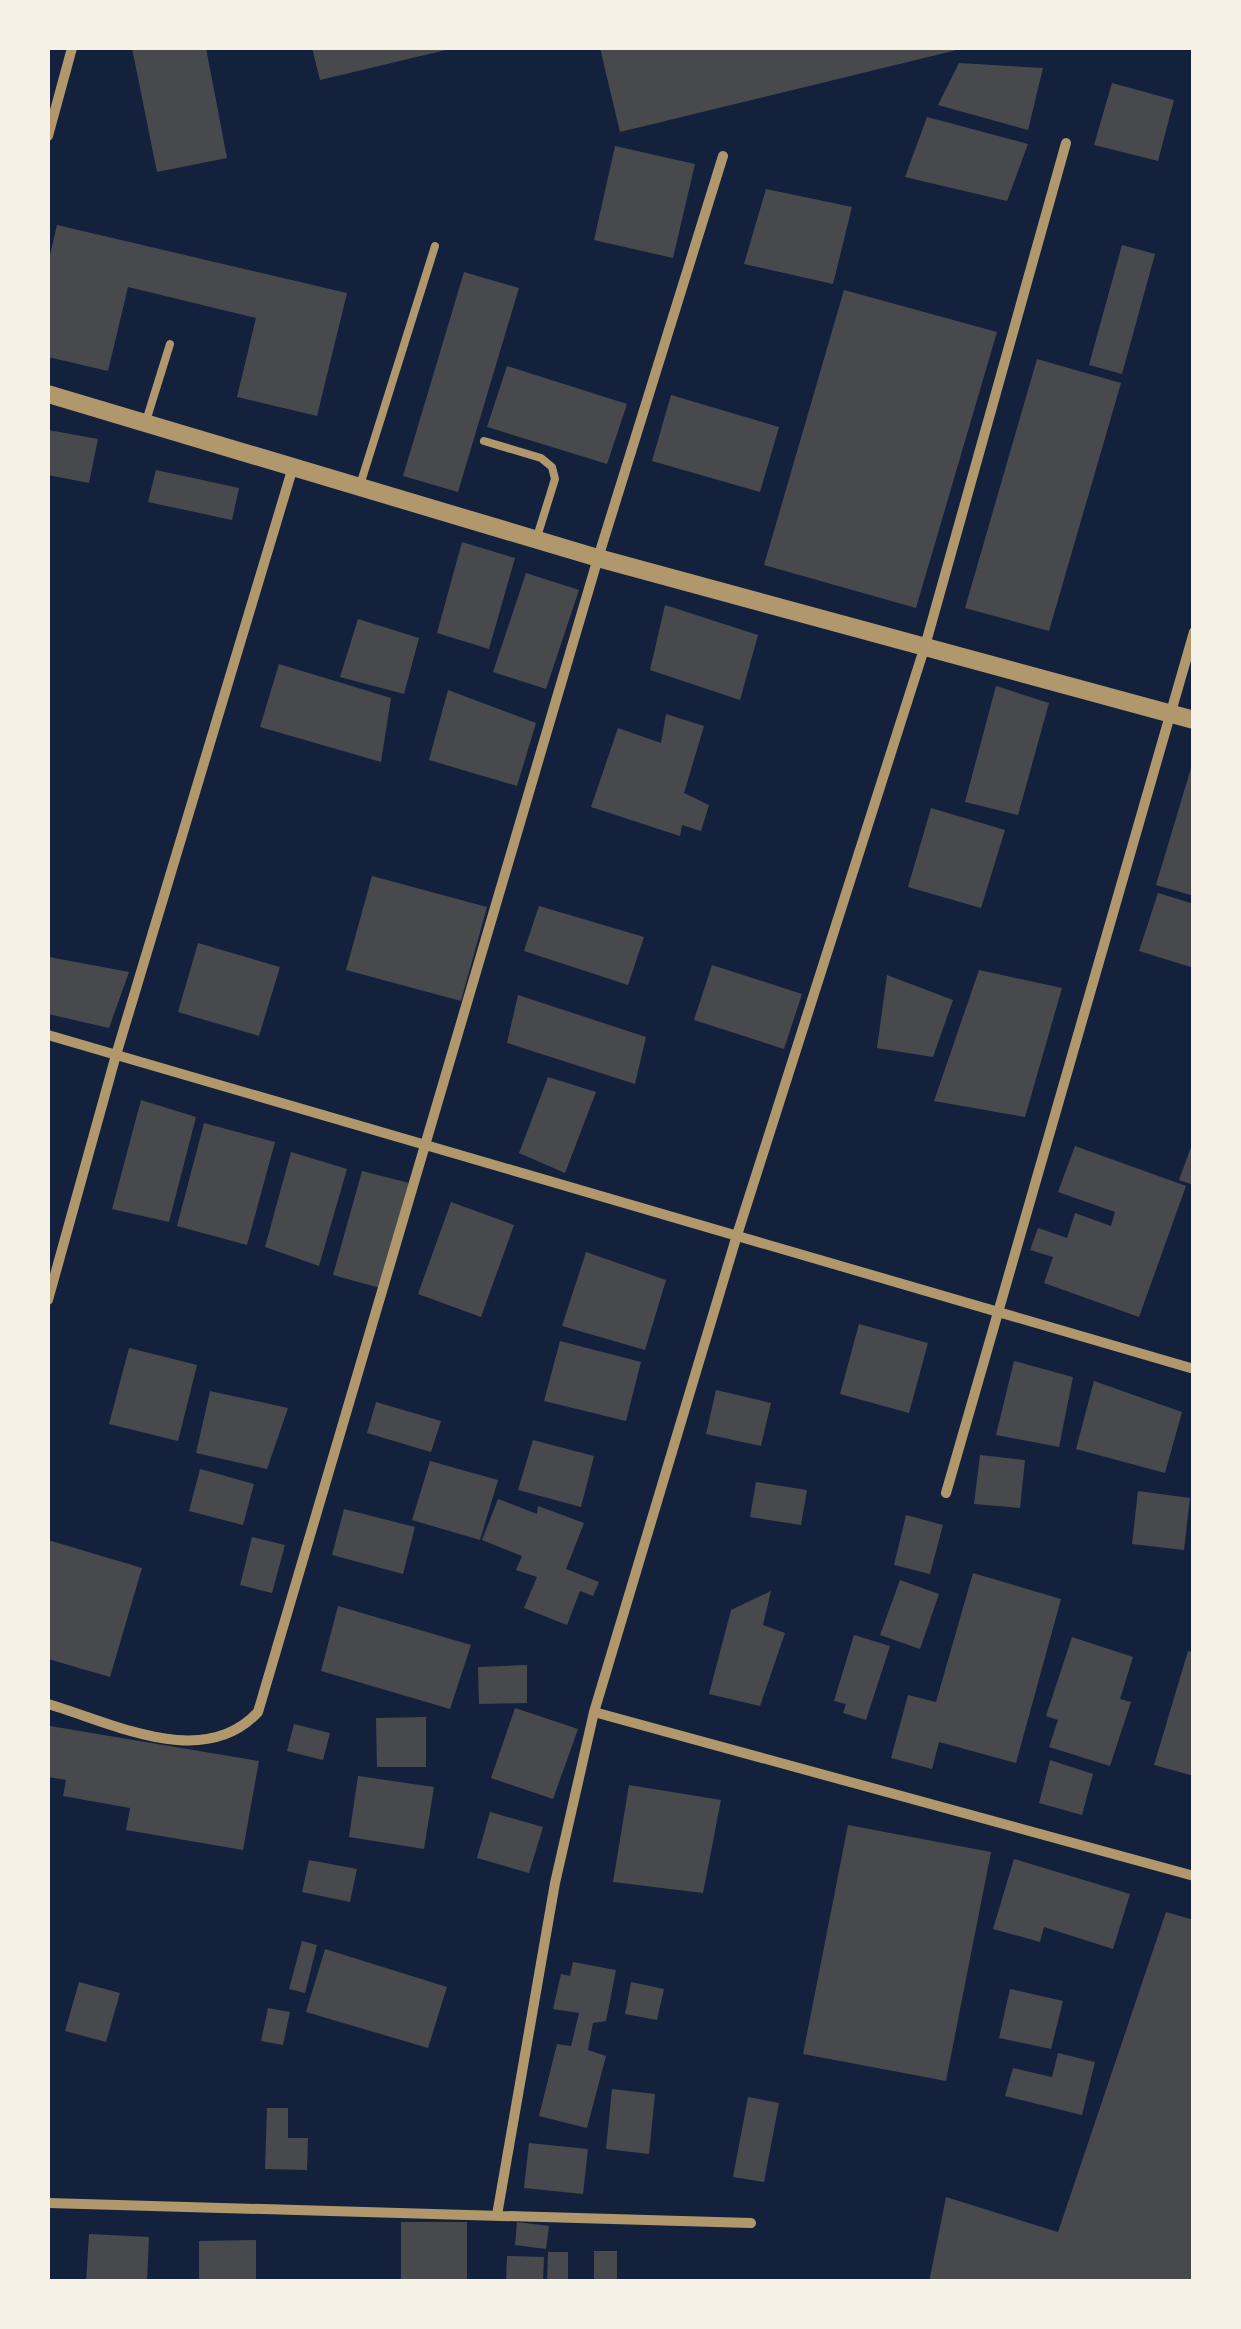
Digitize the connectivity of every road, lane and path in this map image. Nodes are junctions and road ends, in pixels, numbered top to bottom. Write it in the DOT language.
graph roads {
  1 [pos="72,48"];
  2 [pos="48,136"];
  3 [pos="1066,144"];
  4 [pos="723,156"];
  5 [pos="434,246"];
  6 [pos="170,344"];
  7 [pos="48,394"];
  8 [pos="146,424"];
  9 [pos="484,441"];
  10 [pos="292,467"];
  11 [pos="359,487"];
  12 [pos="536,540"];
  13 [pos="598,558"];
  14 [pos="1194,632"];
  15 [pos="926,646"];
  16 [pos="1170,714"];
  17 [pos="1194,720"];
  18 [pos="48,1035"];
  19 [pos="116,1055"];
  20 [pos="427,1146"];
  21 [pos="737,1235"];
  22 [pos="48,1300"];
  23 [pos="996,1310"];
  24 [pos="1194,1369"];
  25 [pos="946,1493"];
  26 [pos="48,1704"];
  27 [pos="594,1712"];
  28 [pos="1194,1876"];
  29 [pos="48,2203"];
  30 [pos="498,2214"];
  31 [pos="752,2223"];
  1 -- 2 [label="street"];
  3 -- 15 [label="street"];
  4 -- 13 [label="street"];
  5 -- 11 [label="lane"];
  6 -- 8 [label="lane"];
  7 -- 8 [label="street"];
  8 -- 10 [label="street"];
  9 -- 12 [label="lane"];
  10 -- 11 [label="street"];
  10 -- 19 [label="street"];
  11 -- 12 [label="street"];
  12 -- 13 [label="street"];
  13 -- 15 [label="street"];
  13 -- 20 [label="street"];
  14 -- 16 [label="street"];
  15 -- 16 [label="street"];
  15 -- 21 [label="street"];
  16 -- 17 [label="street"];
  16 -- 23 [label="street"];
  18 -- 19 [label="street"];
  19 -- 20 [label="street"];
  19 -- 22 [label="street"];
  20 -- 21 [label="street"];
  20 -- 26 [label="street"];
  21 -- 23 [label="street"];
  21 -- 27 [label="street"];
  23 -- 24 [label="street"];
  23 -- 25 [label="street"];
  27 -- 28 [label="street"];
  27 -- 30 [label="street"];
  29 -- 30 [label="street"];
  30 -- 31 [label="street"];
}
